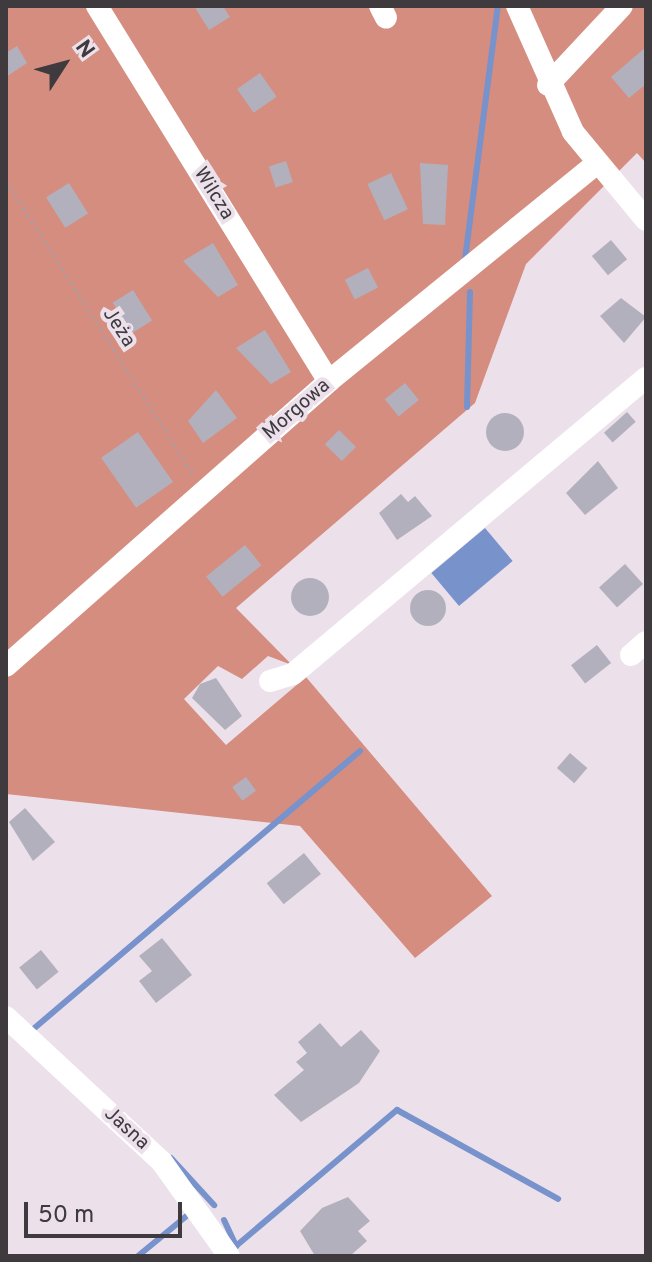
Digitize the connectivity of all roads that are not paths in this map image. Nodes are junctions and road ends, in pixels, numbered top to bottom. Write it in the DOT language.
graph roads {
  1 [pos="97,6"];
  2 [pos="517,6"];
  3 [pos="622,6"];
  4 [pos="548,85"];
  5 [pos="596,164"];
  6 [pos="646,220"];
  7 [pos="646,378"];
  8 [pos="329,381"];
  9 [pos="6,666"];
  10 [pos="270,681"];
  11 [pos="6,1017"];
  12 [pos="15,1042"];
  13 [pos="229,1256"];
  1 -- 8 [label="street, Wilcza"];
  2 -- 4 [label="street"];
  3 -- 4 [label="street"];
  4 -- 5 [label="street"];
  5 -- 6 [label="street"];
  5 -- 8 [label="street, Morgowa"];
  7 -- 10 [label="street"];
  8 -- 9 [label="street, Morgowa"];
  11 -- 12 [label="street, Jasna"];
  12 -- 13 [label="street, Jasna"];
}
